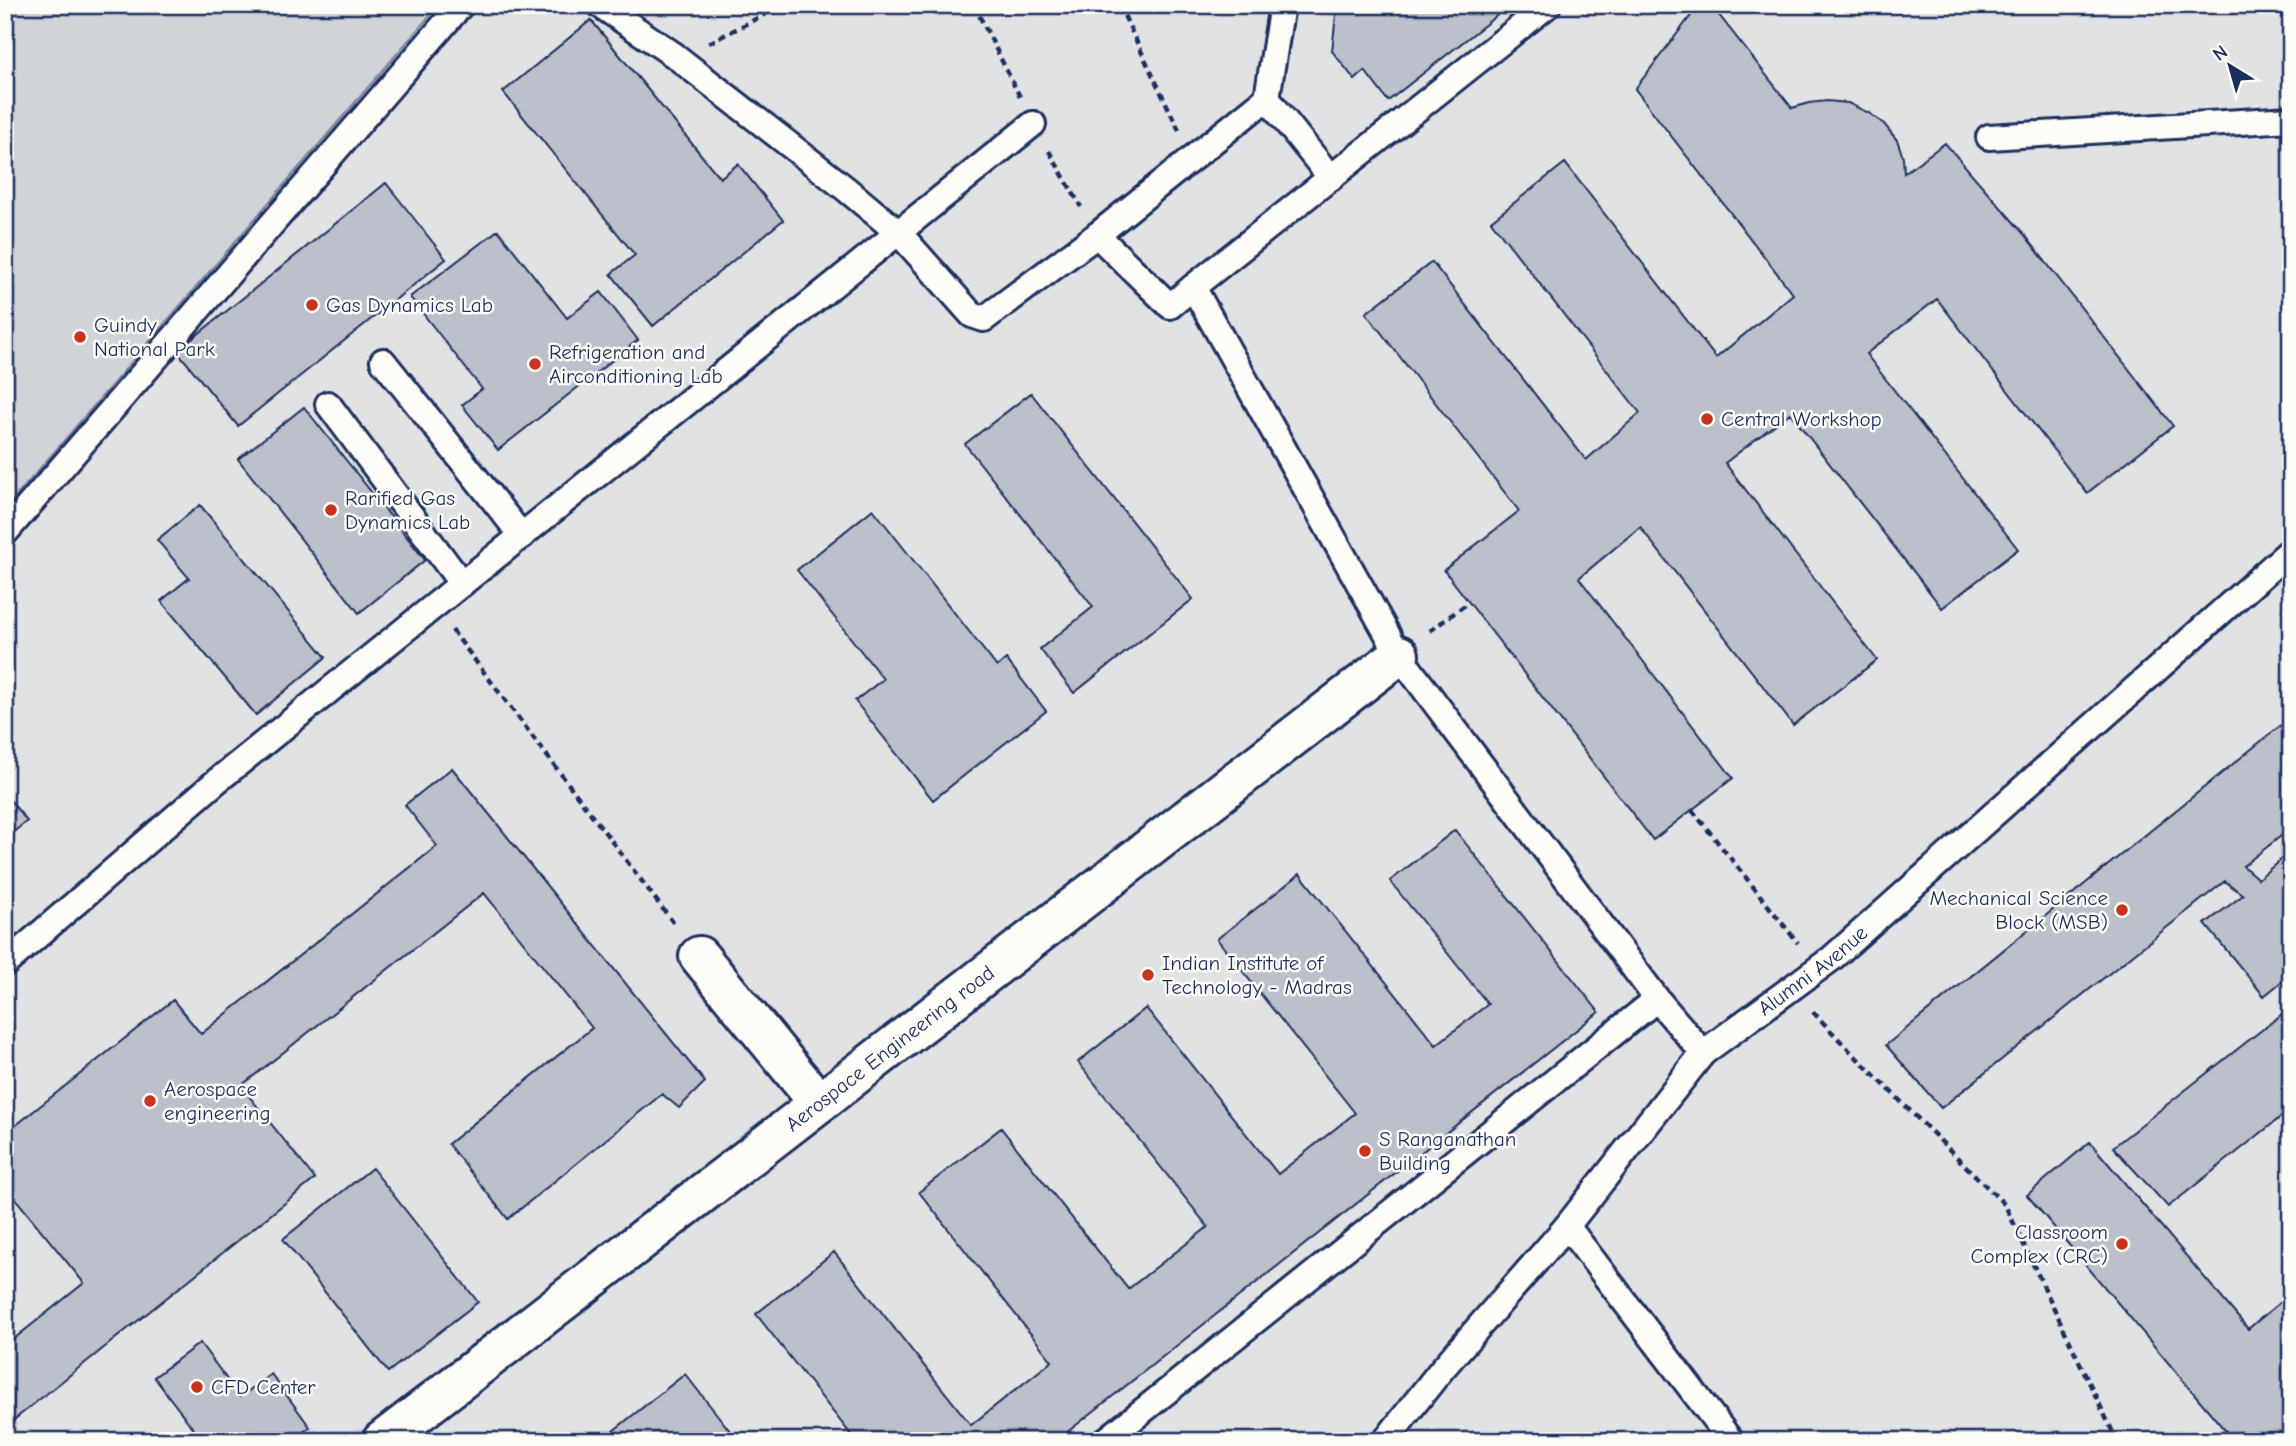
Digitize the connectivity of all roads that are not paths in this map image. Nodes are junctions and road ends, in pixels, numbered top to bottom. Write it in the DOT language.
graph roads {
  1 [pos="461,5"];
  2 [pos="600,5"];
  3 [pos="1282,5"];
  4 [pos="1548,5"];
  5 [pos="1267,98"];
  6 [pos="2291,119"];
  7 [pos="1033,124"];
  8 [pos="1989,137"];
  9 [pos="1331,178"];
  10 [pos="899,233"];
  11 [pos="1097,235"];
  12 [pos="1193,287"];
  13 [pos="383,361"];
  14 [pos="328,404"];
  15 [pos="5,534"];
  16 [pos="522,536"];
  17 [pos="2291,550"];
  18 [pos="462,584"];
  19 [pos="1399,655"];
  20 [pos="699,956"];
  21 [pos="5,964"];
  22 [pos="1657,999"];
  23 [pos="1703,1053"];
  24 [pos="819,1103"];
  25 [pos="1567,1226"];
  26 [pos="382,1441"];
  27 [pos="1105,1441"];
  28 [pos="1385,1441"];
  29 [pos="1731,1441"];
  1 -- 15 [label="lane"];
  2 -- 10 [label="lane"];
  3 -- 5 [label="lane"];
  4 -- 9 [label="lane"];
  5 -- 9 [label="lane"];
  5 -- 11 [label="lane"];
  6 -- 8 [label="lane"];
  7 -- 10 [label="lane"];
  9 -- 12 [label="lane"];
  10 -- 11 [label="lane"];
  10 -- 16 [label="lane"];
  11 -- 12 [label="lane"];
  12 -- 19 [label="lane"];
  13 -- 16 [label="lane"];
  14 -- 18 [label="lane"];
  16 -- 18 [label="lane"];
  17 -- 23 [label="lane, Alumni Avenue"];
  18 -- 21 [label="lane"];
  19 -- 22 [label="lane"];
  19 -- 24 [label="street, Aerospace Engineering road"];
  20 -- 24 [label="street"];
  22 -- 23 [label="lane"];
  22 -- 27 [label="lane"];
  23 -- 25 [label="lane, Alumni Avenue"];
  24 -- 26 [label="street, Aerospace Engineering road"];
  25 -- 28 [label="lane, Alumni Avenue"];
  25 -- 29 [label="lane"];
}
